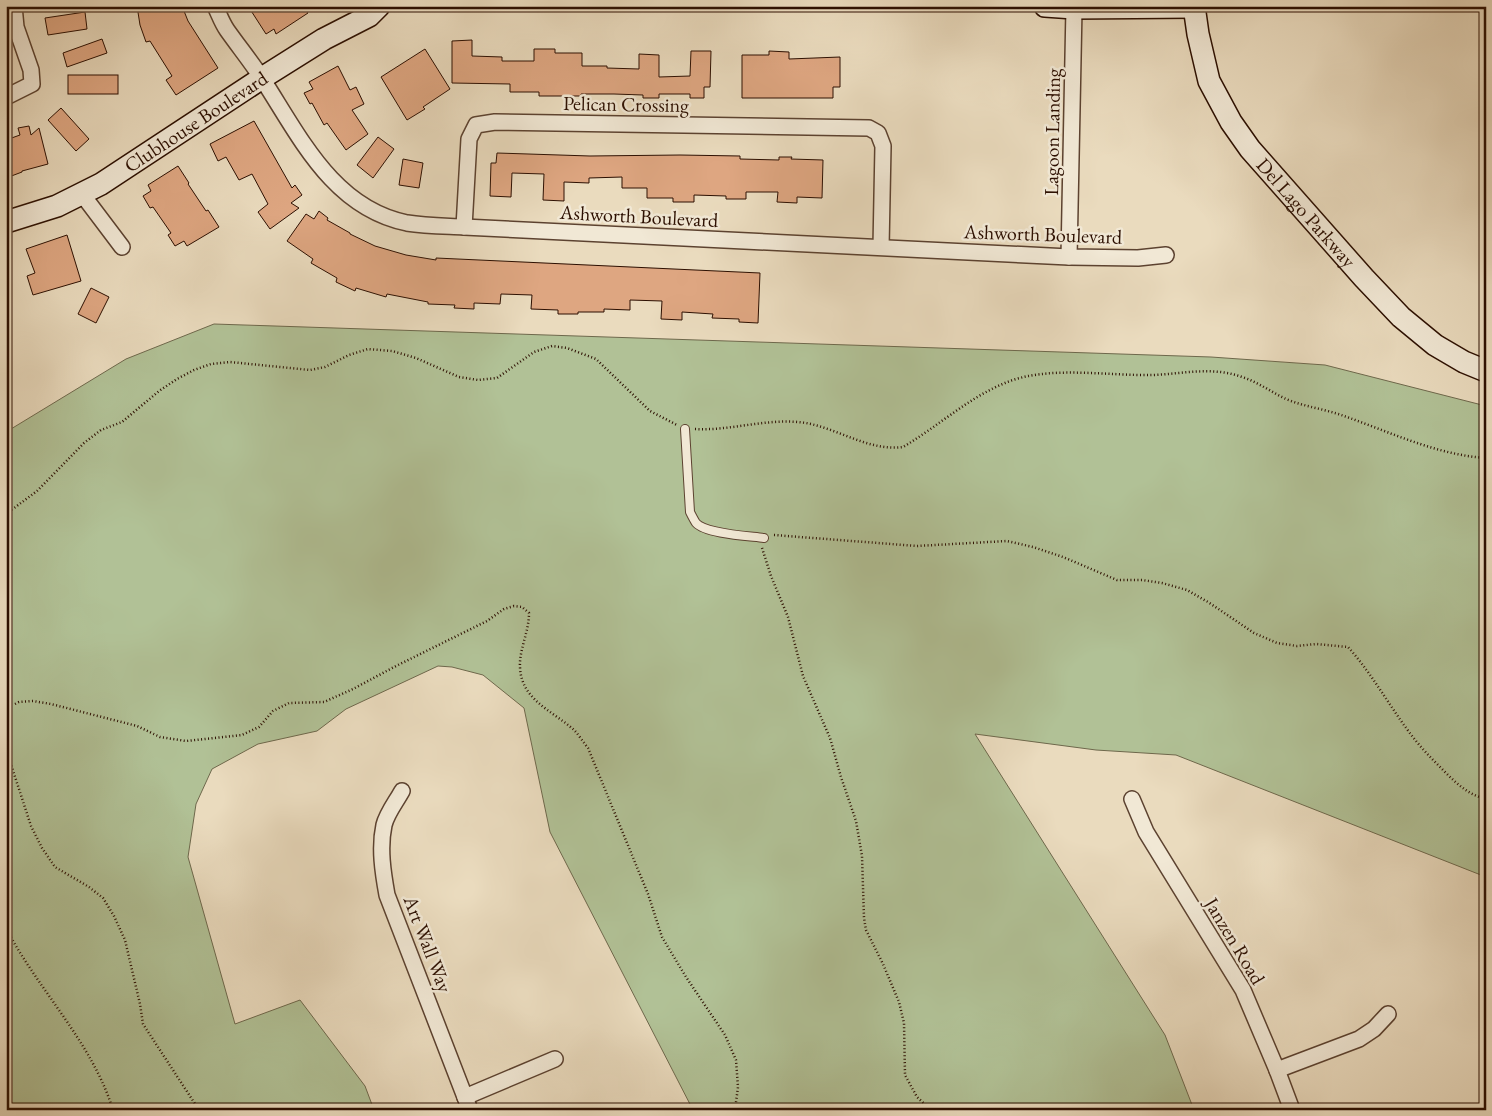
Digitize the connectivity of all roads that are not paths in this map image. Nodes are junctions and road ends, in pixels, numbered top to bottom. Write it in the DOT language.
graph roads {
  1 [pos="14,6"];
  2 [pos="216,6"];
  3 [pos="379,6"];
  4 [pos="1045,6"];
  5 [pos="1194,6"];
  6 [pos="1074,8"];
  7 [pos="262,78"];
  8 [pos="6,98"];
  9 [pos="82,194"];
  10 [pos="6,222"];
  11 [pos="464,228"];
  12 [pos="122,247"];
  13 [pos="881,247"];
  14 [pos="1166,255"];
  15 [pos="1069,257"];
  16 [pos="1486,370"];
  17 [pos="685,428"];
  18 [pos="764,538"];
  19 [pos="402,791"];
  20 [pos="1132,799"];
  21 [pos="1388,1014"];
  22 [pos="555,1059"];
  23 [pos="1277,1070"];
  24 [pos="467,1103"];
  25 [pos="1292,1110"];
  1 -- 8 [label="street"];
  2 -- 7 [label="street, Ashworth Boulevard"];
  3 -- 7 [label="street, Clubhouse Boulevard"];
  4 -- 6 [label="street"];
  5 -- 6 [label="street"];
  5 -- 16 [label="street, Del Lago Parkway"];
  6 -- 15 [label="street, Lagoon Landing"];
  7 -- 9 [label="street, Clubhouse Boulevard"];
  7 -- 11 [label="street, Ashworth Boulevard"];
  9 -- 10 [label="street, Clubhouse Boulevard"];
  9 -- 12 [label="street"];
  11 -- 13 [label="street, Ashworth Boulevard"];
  11 -- 13 [label="street, Pelican Crossing"];
  13 -- 15 [label="street, Ashworth Boulevard"];
  14 -- 15 [label="street, Ashworth Boulevard"];
  17 -- 18 [label="lane"];
  19 -- 24 [label="street, Art Wall Way"];
  20 -- 23 [label="street, Janzen Road"];
  21 -- 23 [label="street"];
  22 -- 24 [label="street"];
  23 -- 25 [label="street, Janzen Road"];
}
